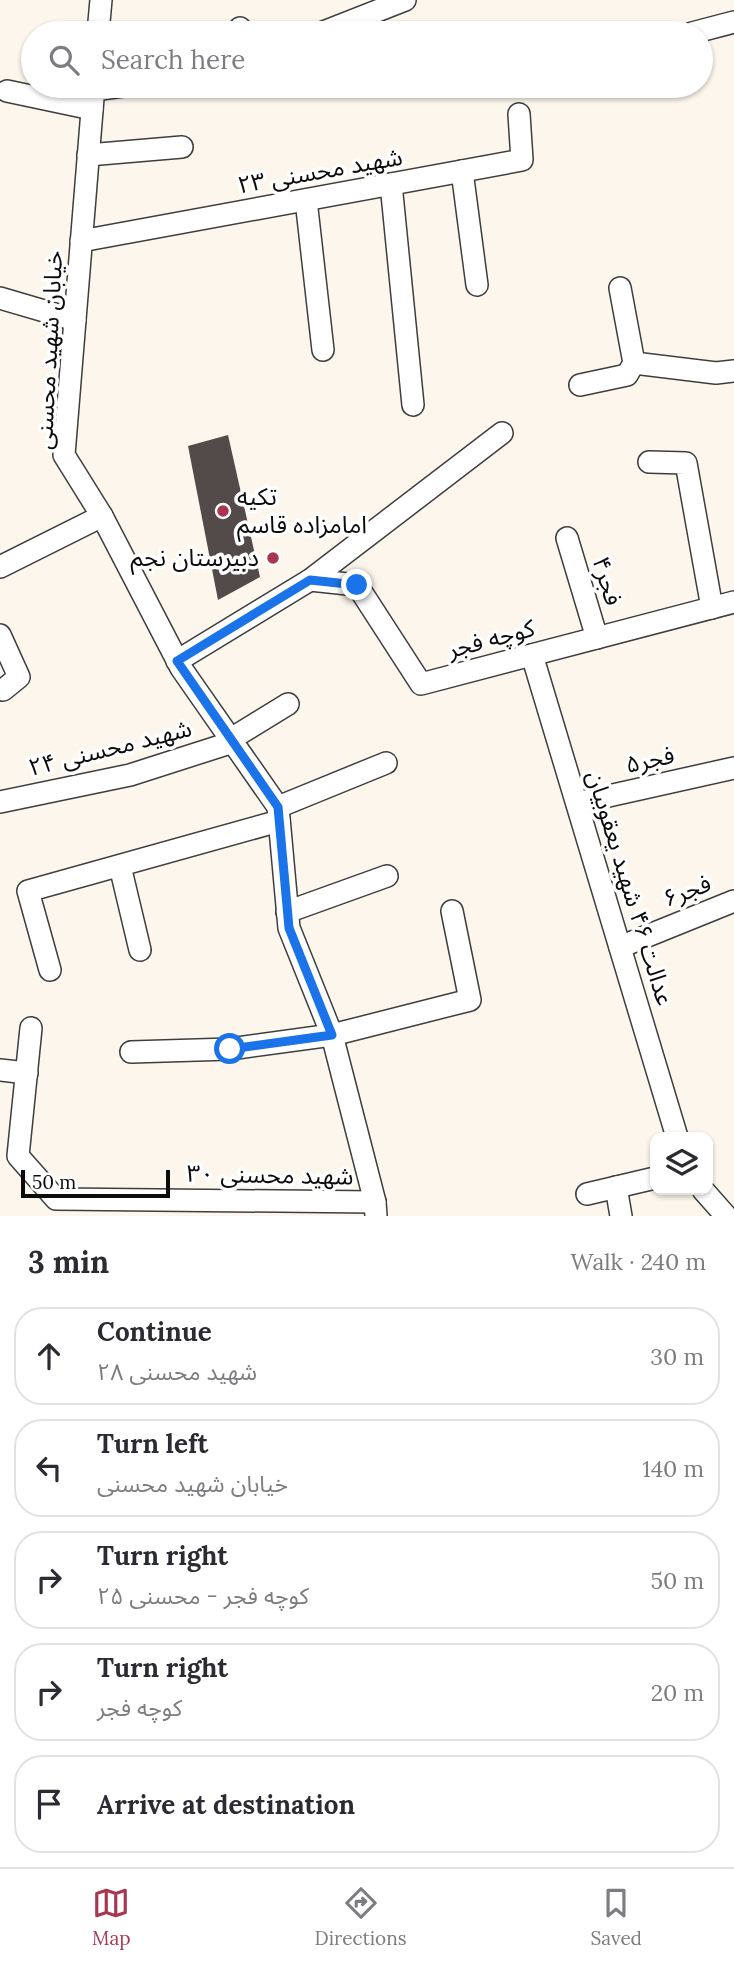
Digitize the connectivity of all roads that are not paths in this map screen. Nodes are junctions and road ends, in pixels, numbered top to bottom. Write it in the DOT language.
graph roads {
  1 [pos="101,0"];
  2 [pos="405,0"];
  3 [pos="370,7"];
  4 [pos="99,21"];
  5 [pos="344,21"];
  6 [pos="734,22"];
  7 [pos="713,28"];
  8 [pos="7,91"];
  9 [pos="21,92"];
  10 [pos="93,98"];
  11 [pos="519,114"];
  12 [pos="182,147"];
  13 [pos="88,155"];
  14 [pos="462,171"];
  15 [pos="391,184"];
  16 [pos="306,200"];
  17 [pos="81,241"];
  18 [pos="477,285"];
  19 [pos="620,288"];
  20 [pos="0,298"];
  21 [pos="75,320"];
  22 [pos="323,350"];
  23 [pos="634,363"];
  24 [pos="734,371"];
  25 [pos="580,386"];
  26 [pos="413,405"];
  27 [pos="502,433"];
  28 [pos="649,462"];
  29 [pos="102,516"];
  30 [pos="567,538"];
  31 [pos="0,567"];
  32 [pos="310,580"];
  33 [pos="734,602"];
  34 [pos="712,608"];
  35 [pos="0,635"];
  36 [pos="597,638"];
  37 [pos="532,655"];
  38 [pos="177,661"];
  39 [pos="3,690"];
  40 [pos="288,704"];
  41 [pos="232,741"];
  42 [pos="386,763"];
  43 [pos="734,768"];
  44 [pos="0,802"];
  45 [pos="577,803"];
  46 [pos="279,814"];
  47 [pos="120,866"];
  48 [pos="387,876"];
  49 [pos="734,901"];
  50 [pos="452,911"];
  51 [pos="287,912"];
  52 [pos="620,947"];
  53 [pos="140,950"];
  54 [pos="50,970"];
  55 [pos="31,1028"];
  56 [pos="332,1035"];
  57 [pos="131,1052"];
  58 [pos="0,1070"];
  59 [pos="27,1073"];
  60 [pos="676,1132"];
  61 [pos="650,1179"];
  62 [pos="616,1187"];
  63 [pos="587,1194"];
  64 [pos="708,1195"];
  65 [pos="376,1209"];
  66 [pos="621,1216"];
  67 [pos="726,1216"];
  1 -- 4 [label="street"];
  2 -- 3 [label="street"];
  3 -- 5 [label="street"];
  6 -- 7 [label="street"];
  8 -- 9 [label="street"];
  10 -- 13 [label="street, خیابان شهید محسنی"];
  11 -- 14 [label="street, شهید محسنی ۲۳"];
  12 -- 13 [label="street"];
  13 -- 17 [label="street, خیابان شهید محسنی"];
  14 -- 15 [label="street, شهید محسنی ۲۳"];
  14 -- 18 [label="street"];
  15 -- 16 [label="street, شهید محسنی ۲۳"];
  15 -- 26 [label="street"];
  16 -- 17 [label="street, شهید محسنی ۲۳"];
  16 -- 22 [label="street"];
  17 -- 21 [label="street, خیابان شهید محسنی"];
  19 -- 23 [label="street"];
  20 -- 21 [label="street"];
  21 -- 29 [label="street, خیابان شهید محسنی"];
  23 -- 24 [label="street"];
  23 -- 25 [label="street"];
  27 -- 32 [label="street"];
  28 -- 34 [label="street"];
  29 -- 31 [label="street"];
  29 -- 38 [label="street, خیابان شهید محسنی"];
  30 -- 36 [label="street, فجر۴"];
  32 -- 37 [label="street, کوچه فجر"];
  32 -- 38 [label="street"];
  33 -- 34 [label="street, کوچه فجر"];
  34 -- 36 [label="street, کوچه فجر"];
  35 -- 39 [label="street"];
  36 -- 37 [label="street, کوچه فجر"];
  37 -- 45 [label="street, عدالت ۴۶ شهید یعقوبیان"];
  38 -- 41 [label="street, خیابان شهید محسنی"];
  40 -- 41 [label="street, شهید محسنی ۲۴"];
  41 -- 44 [label="street, شهید محسنی ۲۴"];
  41 -- 46 [label="street, خیابان شهید محسنی"];
  42 -- 46 [label="street"];
  43 -- 45 [label="street, فجر۵"];
  45 -- 52 [label="street, عدالت ۴۶ شهید یعقوبیان"];
  46 -- 47 [label="street"];
  46 -- 51 [label="street, خیابان شهید محسنی"];
  47 -- 53 [label="street"];
  47 -- 54 [label="street"];
  48 -- 51 [label="street"];
  49 -- 52 [label="street, فجر۶"];
  50 -- 56 [label="street"];
  51 -- 56 [label="street, خیابان شهید محسنی"];
  52 -- 60 [label="street, عدالت ۴۶ شهید یعقوبیان"];
  55 -- 59 [label="street, شهید محسنی ۳۰"];
  56 -- 57 [label="street"];
  56 -- 65 [label="street, خیابان شهید محسنی"];
  58 -- 59 [label="street"];
  59 -- 65 [label="street, شهید محسنی ۳۰"];
  61 -- 62 [label="street"];
  62 -- 63 [label="street"];
  62 -- 66 [label="street"];
  64 -- 67 [label="street"];
}
